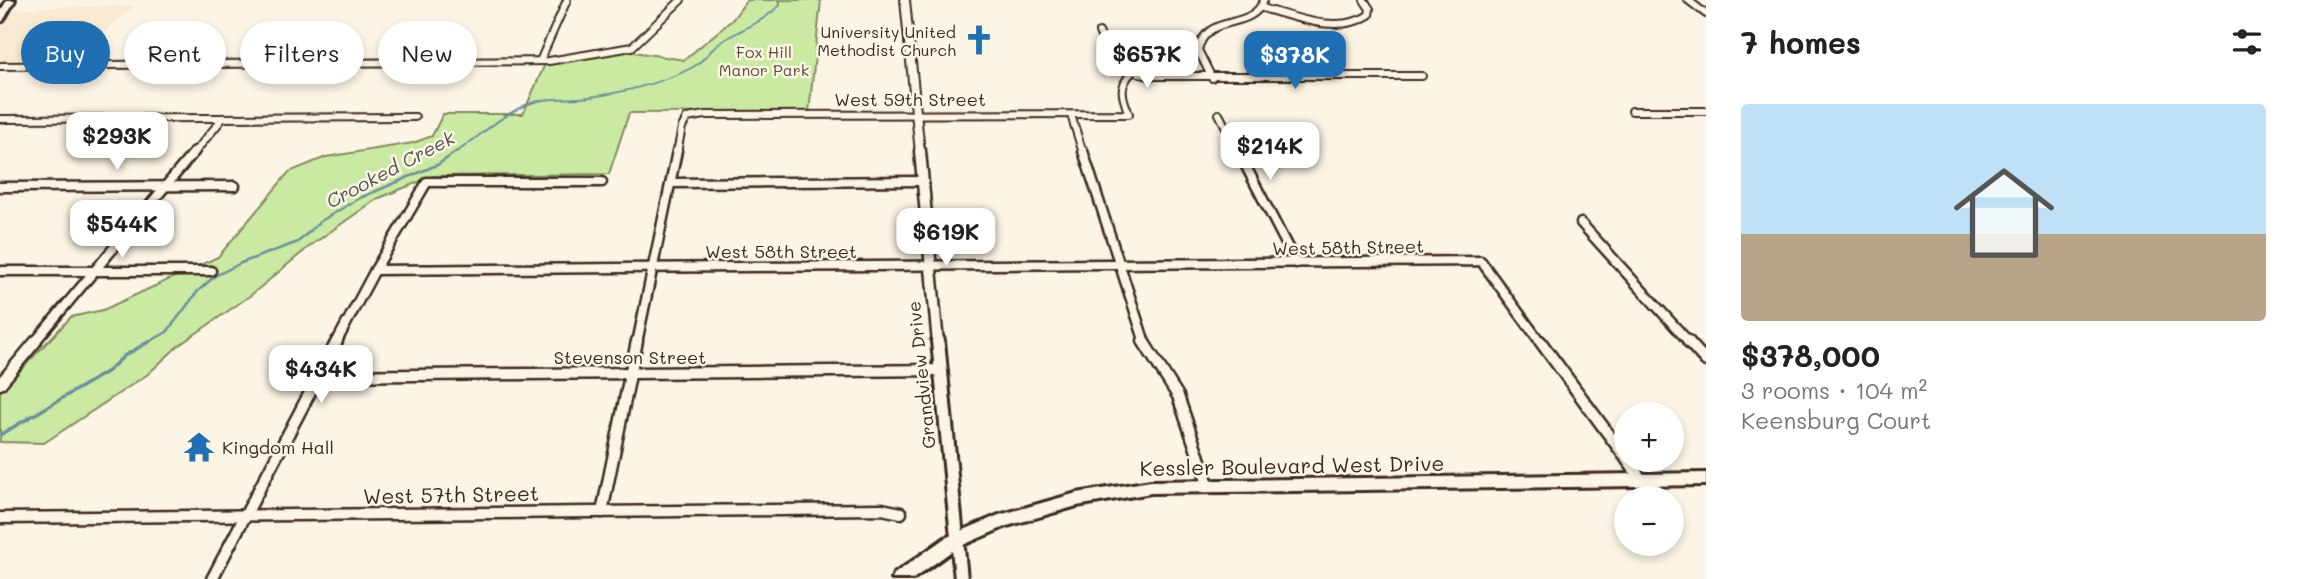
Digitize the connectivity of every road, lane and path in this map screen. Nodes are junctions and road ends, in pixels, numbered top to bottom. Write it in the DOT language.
graph roads {
  1 [pos="11,0"];
  2 [pos="567,0"];
  3 [pos="681,0"];
  4 [pos="905,0"];
  5 [pos="1264,0"];
  6 [pos="1364,0"];
  7 [pos="1688,0"];
  8 [pos="1262,8"];
  9 [pos="1704,10"];
  10 [pos="0,19"];
  11 [pos="1099,32"];
  12 [pos="540,61"];
  13 [pos="0,66"];
  14 [pos="1132,72"];
  15 [pos="1422,76"];
  16 [pos="1212,78"];
  17 [pos="1632,111"];
  18 [pos="1706,111"];
  19 [pos="1219,114"];
  20 [pos="916,115"];
  21 [pos="1071,115"];
  22 [pos="415,117"];
  23 [pos="0,118"];
  24 [pos="223,118"];
  25 [pos="922,181"];
  26 [pos="602,182"];
  27 [pos="671,183"];
  28 [pos="166,186"];
  29 [pos="235,186"];
  30 [pos="0,187"];
  31 [pos="1581,223"];
  32 [pos="1296,263"];
  33 [pos="1118,264"];
  34 [pos="930,266"];
  35 [pos="652,267"];
  36 [pos="375,270"];
  37 [pos="0,271"];
  38 [pos="211,271"];
  39 [pos="94,272"];
  40 [pos="1706,361"];
  41 [pos="941,370"];
  42 [pos="631,372"];
  43 [pos="319,376"];
  44 [pos="0,384"];
  45 [pos="1614,443"];
  46 [pos="1636,472"];
  47 [pos="1642,480"];
  48 [pos="1706,480"];
  49 [pos="1208,484"];
  50 [pos="602,512"];
  51 [pos="901,513"];
  52 [pos="245,516"];
  53 [pos="0,518"];
  54 [pos="957,540"];
  55 [pos="212,579"];
  56 [pos="900,579"];
  57 [pos="961,579"];
  1 -- 10 [label="main road"];
  2 -- 12 [label="street"];
  3 -- 12 [label="street"];
  4 -- 20 [label="main road, Grandview Drive"];
  5 -- 8 [label="street"];
  6 -- 8 [label="street"];
  7 -- 9 [label="street"];
  8 -- 16 [label="street"];
  11 -- 14 [label="street"];
  12 -- 13 [label="street"];
  14 -- 16 [label="street"];
  14 -- 21 [label="street, West 59th Street"];
  15 -- 16 [label="street"];
  17 -- 18 [label="street"];
  19 -- 32 [label="street"];
  20 -- 21 [label="street, West 59th Street"];
  20 -- 25 [label="main road, Grandview Drive"];
  20 -- 27 [label="street, West 59th Street"];
  21 -- 33 [label="street"];
  22 -- 24 [label="street"];
  23 -- 24 [label="street"];
  24 -- 28 [label="street"];
  25 -- 27 [label="street"];
  25 -- 34 [label="main road, Grandview Drive"];
  26 -- 36 [label="street"];
  27 -- 35 [label="street"];
  28 -- 29 [label="street"];
  28 -- 30 [label="street"];
  28 -- 39 [label="street"];
  31 -- 40 [label="street"];
  32 -- 33 [label="street, West 58th Street"];
  32 -- 45 [label="street, West 58th Street"];
  33 -- 34 [label="street, West 58th Street"];
  33 -- 49 [label="street"];
  34 -- 35 [label="street, West 58th Street"];
  34 -- 41 [label="main road, Grandview Drive"];
  35 -- 36 [label="street, West 58th Street"];
  35 -- 42 [label="street"];
  36 -- 43 [label="street"];
  37 -- 39 [label="street"];
  38 -- 39 [label="street"];
  39 -- 44 [label="street"];
  41 -- 42 [label="street, Stevenson Street"];
  41 -- 54 [label="main road, Grandview Drive"];
  42 -- 43 [label="street, Stevenson Street"];
  42 -- 50 [label="street"];
  43 -- 52 [label="street"];
  46 -- 47 [label="street"];
  47 -- 48 [label="main road, Kessler Boulevard West Drive"];
  47 -- 49 [label="main road, Kessler Boulevard West Drive"];
  49 -- 54 [label="main road, Kessler Boulevard West Drive"];
  50 -- 51 [label="street, West 57th Street"];
  50 -- 52 [label="street, West 57th Street"];
  52 -- 53 [label="street, West 57th Street"];
  52 -- 55 [label="street"];
  54 -- 56 [label="main road, Kessler Boulevard West Drive"];
  54 -- 57 [label="main road, Grandview Drive"];
}
